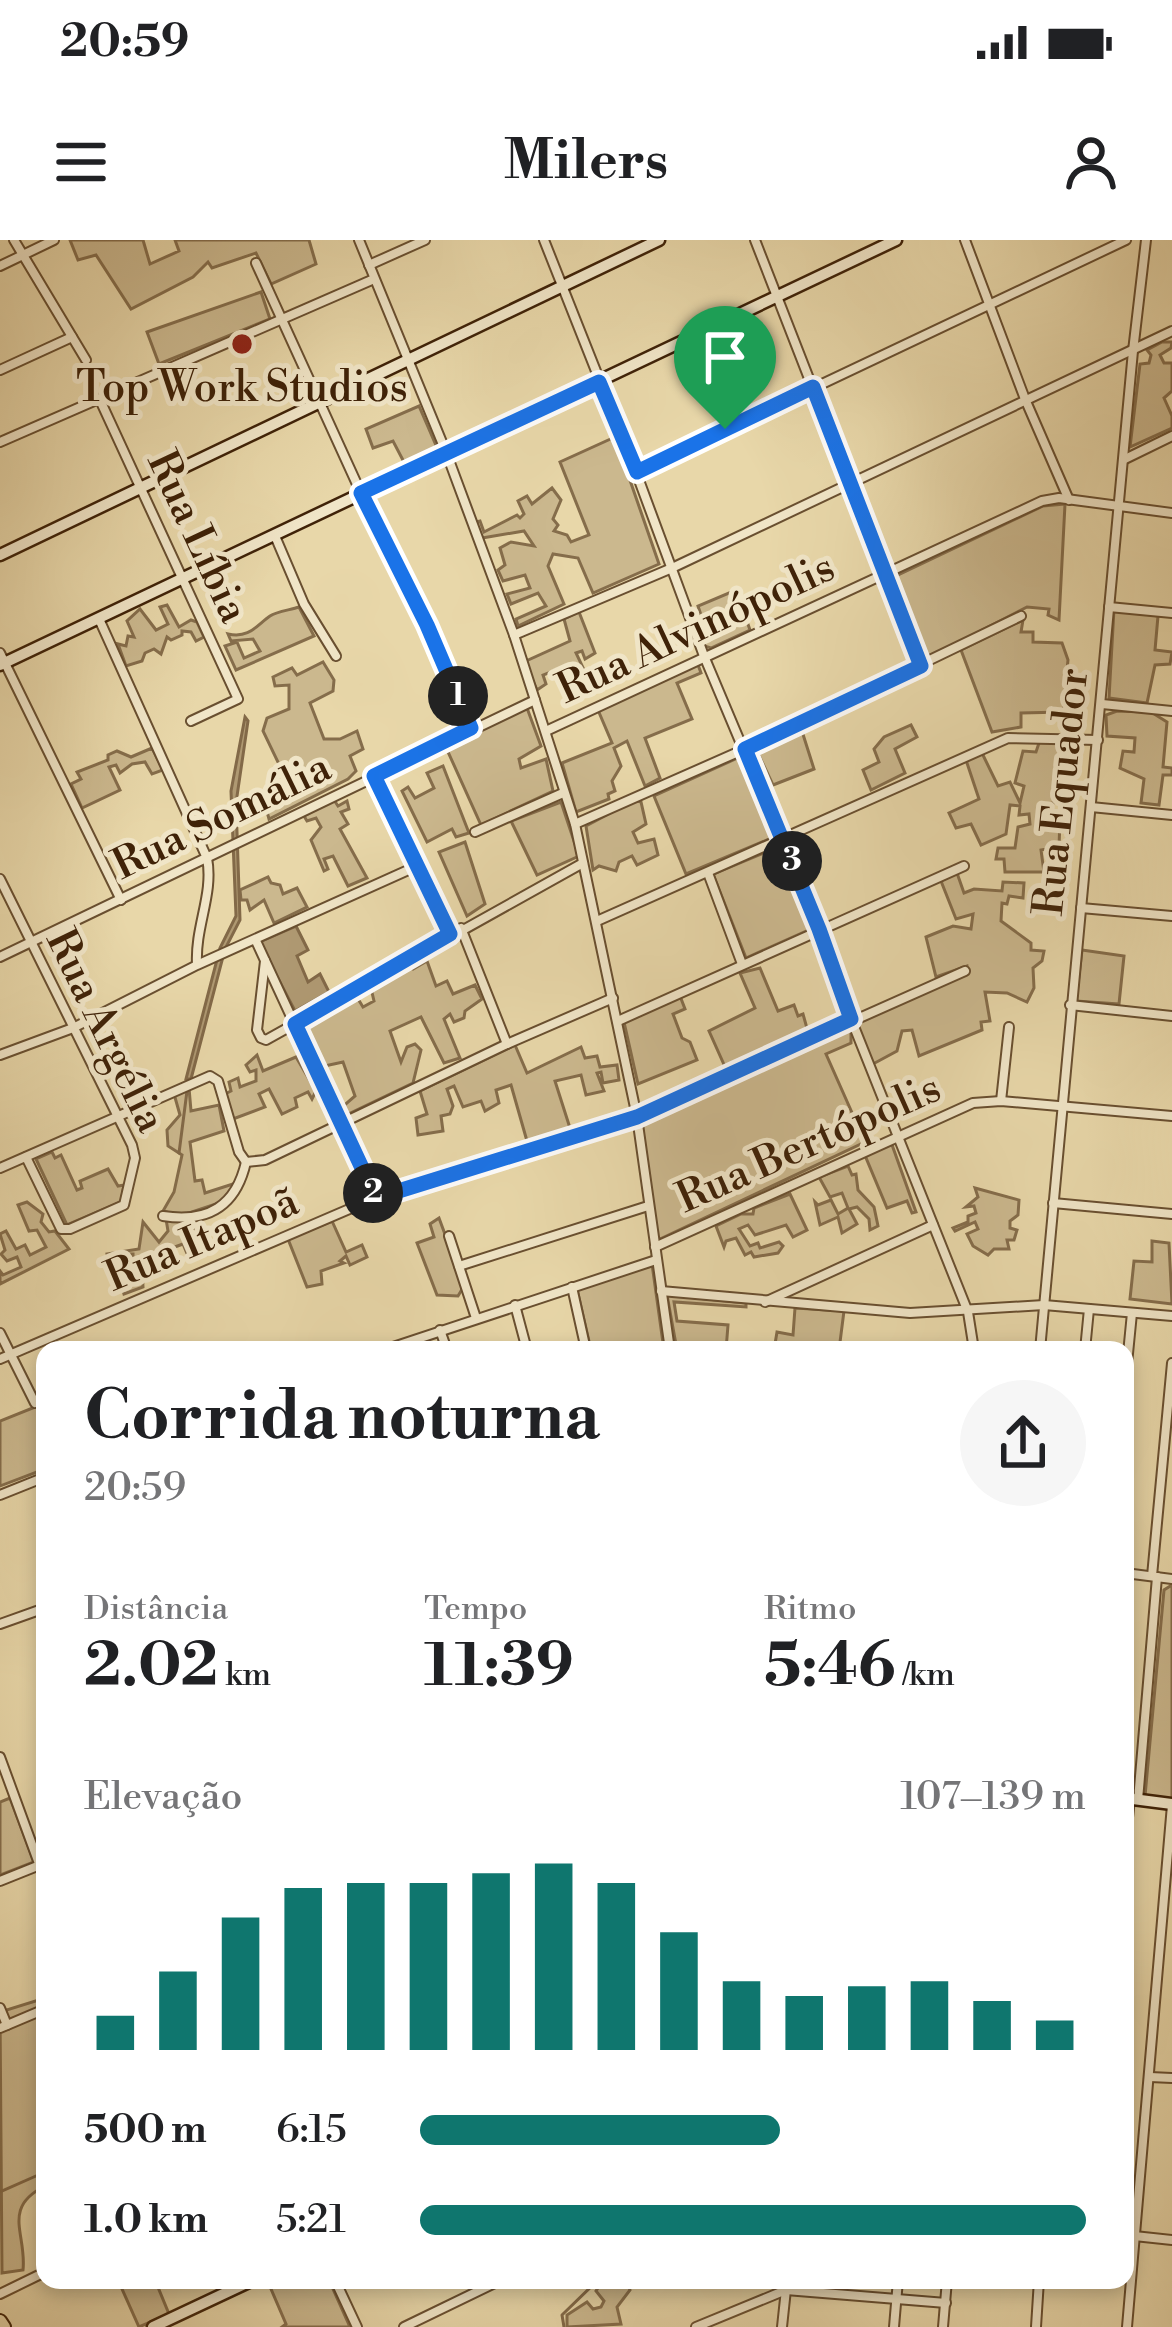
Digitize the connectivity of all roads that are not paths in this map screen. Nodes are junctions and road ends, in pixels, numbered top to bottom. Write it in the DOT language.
graph roads {
  1 [pos="14,240"];
  2 [pos="54,240"];
  3 [pos="359,240"];
  4 [pos="424,240"];
  5 [pos="544,240"];
  6 [pos="659,240"];
  7 [pos="754,240"];
  8 [pos="896,240"];
  9 [pos="965,240"];
  10 [pos="1126,240"];
  11 [pos="1146,240"];
  12 [pos="25,254"];
  13 [pos="256,262"];
  14 [pos="369,265"];
  15 [pos="0,266"];
  16 [pos="374,279"];
  17 [pos="563,287"];
  18 [pos="778,297"];
  19 [pos="989,304"];
  20 [pos="282,321"];
  21 [pos="1172,331"];
  22 [pos="73,337"];
  23 [pos="1132,351"];
  24 [pos="86,360"];
  25 [pos="407,360"];
  26 [pos="0,370"];
  27 [pos="599,382"];
  28 [pos="813,387"];
  29 [pos="1024,399"];
  30 [pos="100,400"];
  31 [pos="320,402"];
  32 [pos="1172,436"];
  33 [pos="0,442"];
  34 [pos="446,452"];
  35 [pos="1124,460"];
  36 [pos="637,472"];
  37 [pos="851,481"];
  38 [pos="143,487"];
  39 [pos="361,493"];
  40 [pos="1069,500"];
  41 [pos="1121,508"];
  42 [pos="1172,513"];
  43 [pos="274,534"];
  44 [pos="0,555"];
  45 [pos="671,568"];
  46 [pos="888,574"];
  47 [pos="185,577"];
  48 [pos="1109,607"];
  49 [pos="1172,613"];
  50 [pos="1021,616"];
  51 [pos="99,619"];
  52 [pos="514,635"];
  53 [pos="336,656"];
  54 [pos="704,656"];
  55 [pos="2,660"];
  56 [pos="921,666"];
  57 [pos="535,700"];
  58 [pos="1102,704"];
  59 [pos="1172,712"];
  60 [pos="190,722"];
  61 [pos="471,728"];
  62 [pos="546,731"];
  63 [pos="1098,740"];
  64 [pos="745,749"];
  65 [pos="374,776"];
  66 [pos="563,793"];
  67 [pos="1090,807"];
  68 [pos="1172,815"];
  69 [pos="575,824"];
  70 [pos="475,832"];
  71 [pos="783,840"];
  72 [pos="207,858"];
  73 [pos="583,863"];
  74 [pos="964,866"];
  75 [pos="415,867"];
  76 [pos="708,873"];
  77 [pos="0,879"];
  78 [pos="121,900"];
  79 [pos="1081,908"];
  80 [pos="1172,916"];
  81 [pos="597,921"];
  82 [pos="461,928"];
  83 [pos="819,929"];
  84 [pos="450,934"];
  85 [pos="256,941"];
  86 [pos="29,942"];
  87 [pos="0,957"];
  88 [pos="265,961"];
  89 [pos="197,964"];
  90 [pos="742,964"];
  91 [pos="965,971"];
  92 [pos="613,998"];
  93 [pos="1070,1005"];
  94 [pos="1172,1016"];
  95 [pos="851,1019"];
  96 [pos="618,1021"];
  97 [pos="295,1024"];
  98 [pos="1010,1027"];
  99 [pos="73,1028"];
  100 [pos="507,1044"];
  101 [pos="0,1055"];
  102 [pos="1001,1101"];
  103 [pos="1062,1106"];
  104 [pos="118,1115"];
  105 [pos="1172,1116"];
  106 [pos="637,1117"];
  107 [pos="342,1124"];
  108 [pos="897,1135"];
  109 [pos="26,1156"];
  110 [pos="246,1162"];
  111 [pos="0,1168"];
  112 [pos="376,1198"];
  113 [pos="1053,1203"];
  114 [pos="648,1206"];
  115 [pos="1172,1214"];
  116 [pos="163,1216"];
  117 [pos="933,1225"];
  118 [pos="448,1236"];
  119 [pos="655,1247"];
  120 [pos="657,1260"];
  121 [pos="459,1266"];
  122 [pos="572,1288"];
  123 [pos="661,1291"];
  124 [pos="765,1302"];
  125 [pos="514,1305"];
  126 [pos="1044,1305"];
  127 [pos="1089,1309"];
  128 [pos="968,1312"];
  129 [pos="1132,1313"];
  130 [pos="1172,1316"];
  131 [pos="476,1318"];
  132 [pos="440,1330"];
  133 [pos="0,1333"];
  134 [pos="41,1341"];
  135 [pos="409,1341"];
  136 [pos="444,1341"];
  137 [pos="524,1341"];
  138 [pos="584,1341"];
  139 [pos="669,1341"];
  140 [pos="973,1341"];
  141 [pos="1041,1341"];
  142 [pos="1086,1341"];
  143 [pos="1129,1341"];
  144 [pos="36,1343"];
  145 [pos="11,1354"];
  146 [pos="0,1359"];
  147 [pos="1172,1363"];
  148 [pos="34,1403"];
  149 [pos="36,1481"];
  150 [pos="0,1495"];
  151 [pos="1134,1574"];
  152 [pos="1155,1576"];
  153 [pos="1172,1579"];
  154 [pos="36,1611"];
  155 [pos="0,1624"];
  156 [pos="1,1763"];
  157 [pos="1134,1771"];
  158 [pos="1134,1799"];
  159 [pos="1172,1805"];
  160 [pos="36,1849"];
  161 [pos="36,1866"];
  162 [pos="0,1881"];
  163 [pos="0,2008"];
  164 [pos="36,2012"];
  165 [pos="3,2026"];
  166 [pos="1150,2077"];
  167 [pos="1172,2078"];
  168 [pos="1134,2197"];
  169 [pos="1134,2236"];
  170 [pos="1172,2240"];
  171 [pos="36,2276"];
  172 [pos="234,2289"];
  173 [pos="339,2289"];
  174 [pos="482,2289"];
  175 [pos="778,2289"];
  176 [pos="787,2289"];
  177 [pos="818,2289"];
  178 [pos="898,2289"];
  179 [pos="947,2289"];
  180 [pos="1038,2289"];
  181 [pos="1128,2289"];
  182 [pos="0,2294"];
  183 [pos="897,2299"];
  184 [pos="946,2303"];
  185 [pos="153,2327"];
  186 [pos="357,2327"];
  187 [pos="404,2327"];
  188 [pos="696,2327"];
  189 [pos="782,2327"];
  190 [pos="893,2327"];
  191 [pos="944,2327"];
  192 [pos="1036,2327"];
  193 [pos="1127,2327"];
  1 -- 12 [label="street"];
  2 -- 12 [label="street"];
  3 -- 14 [label="street"];
  4 -- 14 [label="street"];
  5 -- 17 [label="street"];
  6 -- 17 [label="main road"];
  7 -- 18 [label="street"];
  8 -- 18 [label="main road"];
  9 -- 19 [label="street"];
  10 -- 19 [label="street"];
  11 -- 23 [label="street, Rua Equador"];
  12 -- 15 [label="street"];
  12 -- 22 [label="street"];
  13 -- 20 [label="street"];
  14 -- 16 [label="street"];
  16 -- 20 [label="street"];
  16 -- 25 [label="street"];
  17 -- 25 [label="main road"];
  17 -- 27 [label="street"];
  18 -- 27 [label="main road"];
  18 -- 28 [label="street"];
  19 -- 28 [label="street"];
  19 -- 29 [label="street"];
  20 -- 30 [label="street"];
  20 -- 31 [label="street"];
  21 -- 23 [label="street"];
  22 -- 24 [label="street"];
  22 -- 26 [label="street"];
  23 -- 29 [label="street"];
  23 -- 35 [label="street, Rua Equador"];
  25 -- 31 [label="main road"];
  25 -- 34 [label="street"];
  27 -- 34 [label="main road"];
  27 -- 36 [label="street"];
  28 -- 36 [label="street"];
  28 -- 37 [label="street"];
  29 -- 37 [label="street"];
  29 -- 40 [label="street"];
  30 -- 33 [label="street"];
  30 -- 38 [label="street, Rua Líbia"];
  31 -- 38 [label="main road"];
  31 -- 39 [label="street"];
  32 -- 35 [label="street"];
  34 -- 39 [label="main road"];
  34 -- 52 [label="street"];
  35 -- 41 [label="street, Rua Equador"];
  36 -- 45 [label="street"];
  37 -- 45 [label="street"];
  37 -- 46 [label="street"];
  38 -- 44 [label="main road"];
  38 -- 47 [label="street, Rua Líbia"];
  39 -- 43 [label="main road"];
  39 -- 61 [label="street"];
  40 -- 41 [label="street"];
  40 -- 46 [label="street, Rua Alvinópolis"];
  41 -- 42 [label="street"];
  41 -- 48 [label="street, Rua Equador"];
  43 -- 47 [label="main road"];
  43 -- 53 [label="street"];
  45 -- 52 [label="street"];
  45 -- 54 [label="street"];
  46 -- 54 [label="street, Rua Alvinópolis"];
  46 -- 56 [label="street"];
  47 -- 51 [label="main road"];
  47 -- 60 [label="street, Rua Líbia"];
  48 -- 49 [label="street"];
  48 -- 58 [label="street, Rua Equador"];
  50 -- 56 [label="street"];
  51 -- 55 [label="main road"];
  51 -- 72 [label="street"];
  52 -- 57 [label="street"];
  54 -- 62 [label="street, Rua Alvinópolis"];
  54 -- 64 [label="street"];
  55 -- 78 [label="street"];
  56 -- 64 [label="street"];
  57 -- 61 [label="street, Rua Somália"];
  57 -- 62 [label="street"];
  58 -- 59 [label="street"];
  58 -- 63 [label="street, Rua Equador"];
  61 -- 65 [label="street, Rua Somália"];
  62 -- 66 [label="street"];
  63 -- 67 [label="street, Rua Equador"];
  63 -- 71 [label="street"];
  64 -- 69 [label="street"];
  64 -- 71 [label="street"];
  65 -- 72 [label="street, Rua Somália"];
  65 -- 75 [label="street"];
  66 -- 69 [label="street"];
  66 -- 70 [label="street"];
  67 -- 68 [label="street"];
  67 -- 79 [label="street, Rua Equador"];
  69 -- 73 [label="street"];
  71 -- 76 [label="street"];
  71 -- 83 [label="street"];
  72 -- 78 [label="street, Rua Somália"];
  72 -- 89 [label="street"];
  73 -- 81 [label="street"];
  73 -- 82 [label="street"];
  74 -- 83 [label="street"];
  75 -- 84 [label="street"];
  75 -- 85 [label="street"];
  76 -- 81 [label="street"];
  76 -- 90 [label="street"];
  77 -- 86 [label="street, Rua Argélia"];
  78 -- 86 [label="street, Rua Somália"];
  79 -- 80 [label="street"];
  79 -- 93 [label="street, Rua Equador"];
  81 -- 92 [label="street"];
  82 -- 84 [label="street"];
  82 -- 100 [label="street"];
  83 -- 90 [label="street"];
  83 -- 95 [label="street"];
  84 -- 97 [label="street"];
  85 -- 88 [label="street"];
  85 -- 89 [label="street"];
  86 -- 87 [label="street, Rua Somália"];
  86 -- 99 [label="street, Rua Argélia"];
  88 -- 97 [label="street"];
  88 -- 97 [label="street"];
  89 -- 99 [label="street"];
  90 -- 96 [label="street"];
  91 -- 95 [label="street, Rua Itapoã"];
  92 -- 96 [label="street"];
  92 -- 100 [label="street"];
  93 -- 94 [label="street"];
  93 -- 103 [label="street, Rua Equador"];
  95 -- 106 [label="street, Rua Itapoã"];
  95 -- 108 [label="street"];
  96 -- 106 [label="street"];
  97 -- 107 [label="street"];
  98 -- 102 [label="street"];
  99 -- 101 [label="street"];
  99 -- 104 [label="street, Rua Argélia"];
  100 -- 107 [label="street"];
  102 -- 103 [label="street, Rua Bertópolis"];
  102 -- 108 [label="street, Rua Bertópolis"];
  103 -- 105 [label="street, Rua Bertópolis"];
  103 -- 113 [label="street, Rua Equador"];
  104 -- 109 [label="street"];
  104 -- 109 [label="street, Rua Argélia"];
  104 -- 110 [label="street"];
  106 -- 112 [label="street, Rua Itapoã"];
  106 -- 114 [label="street"];
  107 -- 110 [label="street"];
  107 -- 112 [label="street"];
  108 -- 117 [label="street"];
  108 -- 119 [label="street, Rua Bertópolis"];
  109 -- 111 [label="street"];
  110 -- 116 [label="street"];
  112 -- 134 [label="street, Rua Itapoã"];
  113 -- 115 [label="street"];
  113 -- 126 [label="street, Rua Equador"];
  114 -- 119 [label="street"];
  114 -- 121 [label="street"];
  117 -- 124 [label="street"];
  117 -- 128 [label="street"];
  118 -- 121 [label="street"];
  119 -- 120 [label="street"];
  120 -- 122 [label="street"];
  120 -- 123 [label="street"];
  121 -- 131 [label="street"];
  122 -- 125 [label="street"];
  122 -- 138 [label="street"];
  123 -- 124 [label="street"];
  123 -- 139 [label="street"];
  124 -- 128 [label="street"];
  125 -- 131 [label="street"];
  125 -- 137 [label="street"];
  126 -- 127 [label="street"];
  126 -- 128 [label="street"];
  126 -- 141 [label="street, Rua Equador"];
  127 -- 129 [label="street"];
  127 -- 142 [label="street"];
  128 -- 140 [label="street"];
  129 -- 130 [label="street"];
  129 -- 143 [label="street"];
  131 -- 132 [label="street"];
  132 -- 135 [label="street"];
  132 -- 136 [label="street"];
  133 -- 145 [label="street"];
  144 -- 145 [label="street, Rua Itapoã"];
  145 -- 146 [label="street, Rua Itapoã"];
  145 -- 148 [label="street"];
  147 -- 152 [label="street"];
  149 -- 150 [label="street"];
  151 -- 152 [label="street"];
  152 -- 153 [label="street"];
  152 -- 157 [label="street"];
  154 -- 155 [label="street"];
  156 -- 160 [label="street"];
  158 -- 159 [label="main road"];
  159 -- 166 [label="street"];
  161 -- 162 [label="street"];
  163 -- 165 [label="street"];
  164 -- 165 [label="street"];
  166 -- 167 [label="street"];
  166 -- 168 [label="street"];
  169 -- 170 [label="street"];
  171 -- 182 [label="street"];
  172 -- 185 [label="main road"];
  173 -- 186 [label="street"];
  174 -- 187 [label="street"];
  175 -- 188 [label="street"];
  176 -- 189 [label="street"];
  177 -- 183 [label="street"];
  178 -- 183 [label="street"];
  179 -- 184 [label="street"];
  180 -- 192 [label="street"];
  181 -- 193 [label="street"];
  183 -- 184 [label="street"];
  183 -- 190 [label="street"];
  184 -- 191 [label="street"];
}
